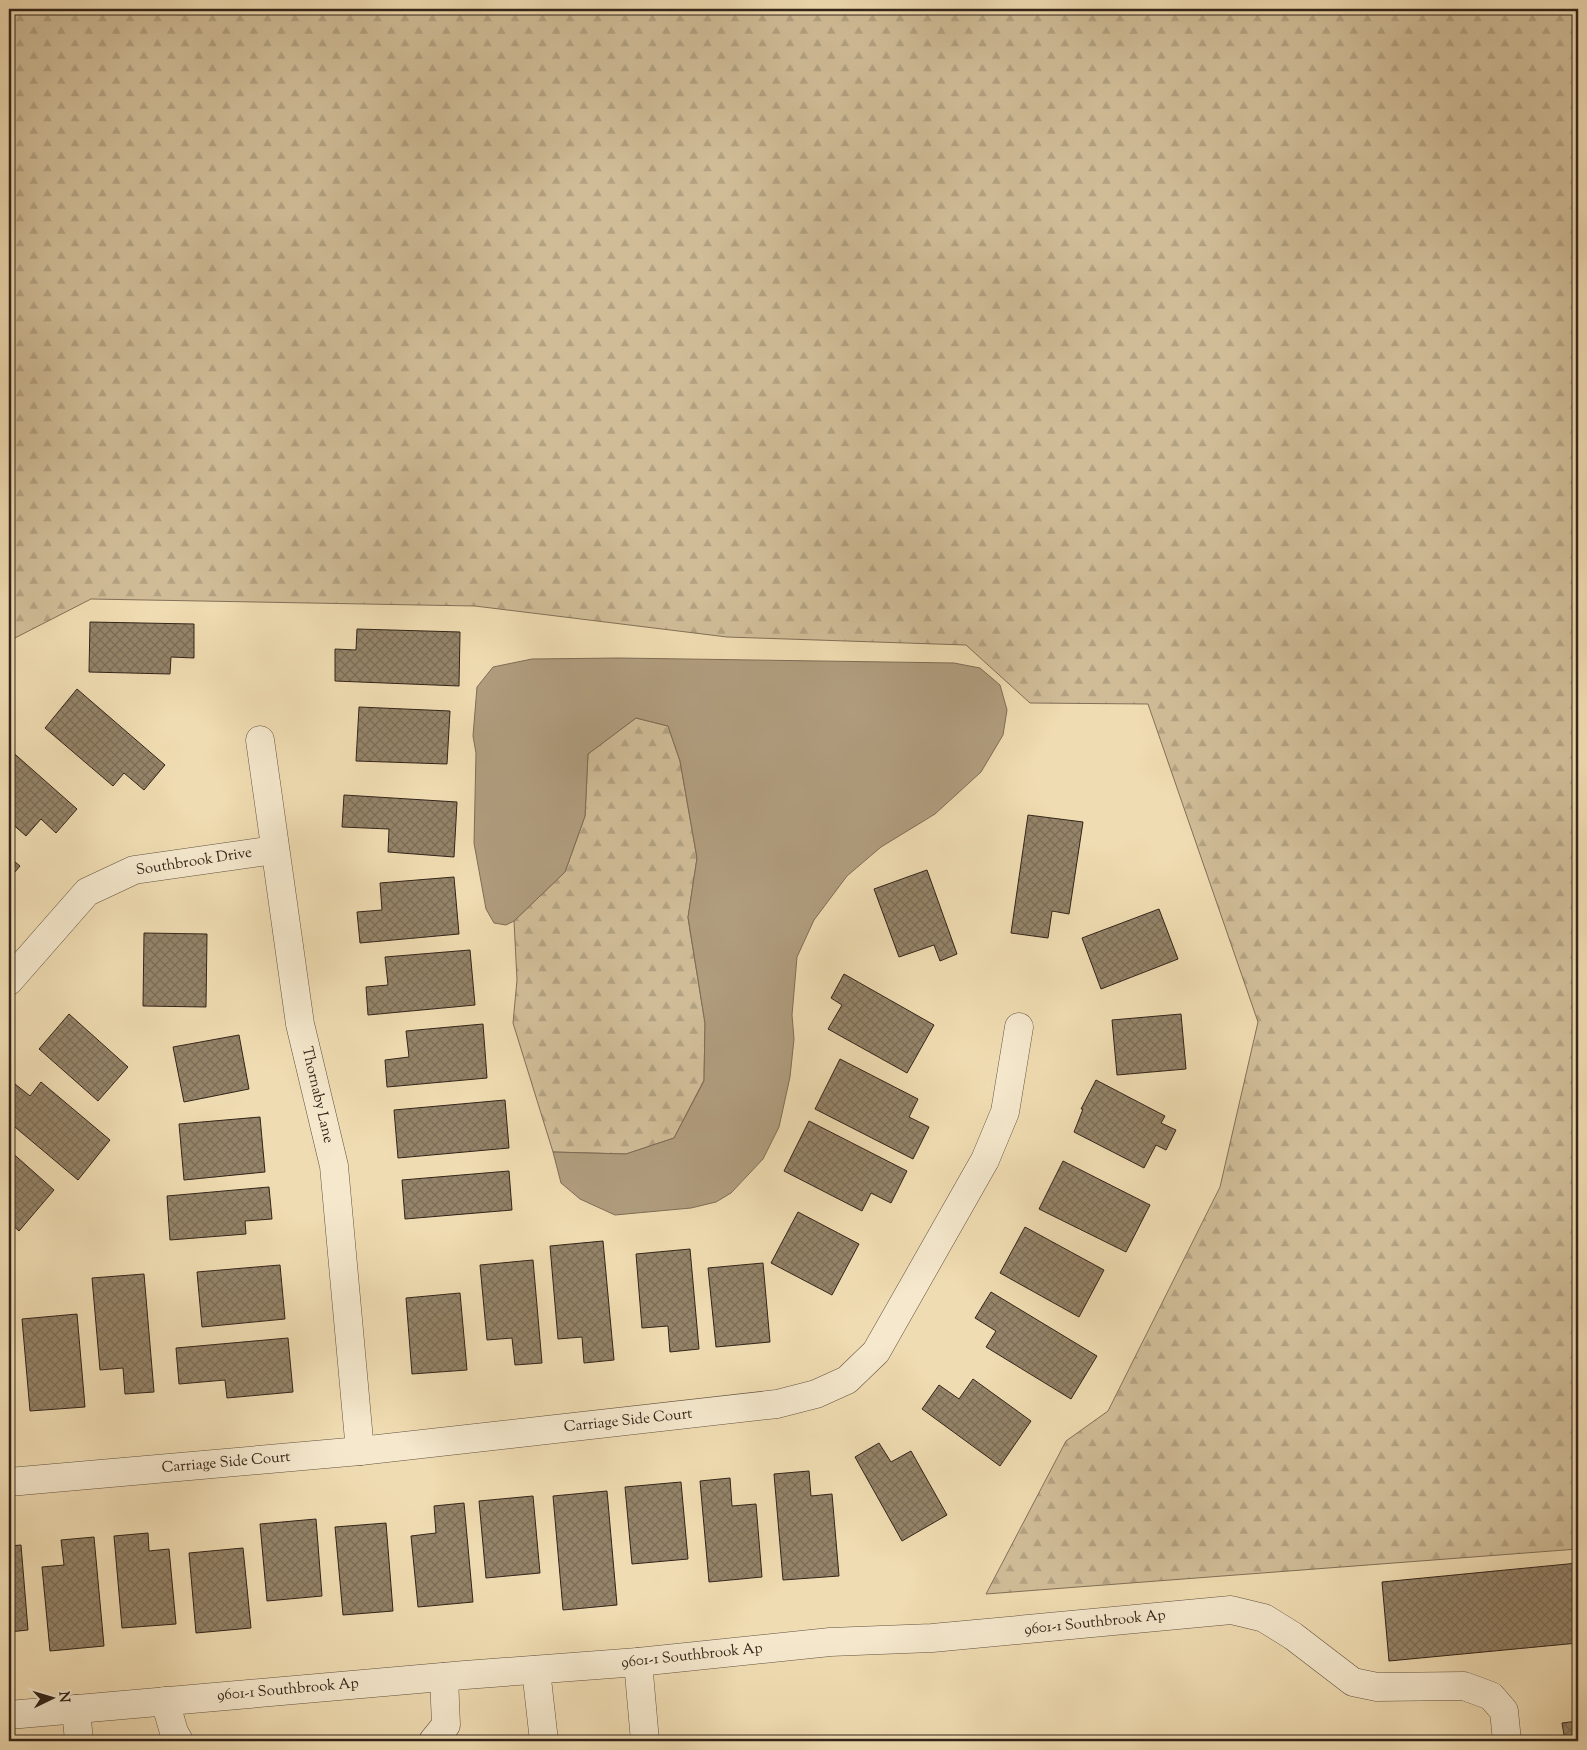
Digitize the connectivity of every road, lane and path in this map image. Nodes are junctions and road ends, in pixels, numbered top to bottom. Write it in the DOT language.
graph roads {
  1 [pos="260,740"];
  2 [pos="275,850"];
  3 [pos="9,981"];
  4 [pos="1019,1027"];
  5 [pos="360,1451"];
  6 [pos="9,1482"];
  7 [pos="638,1662"];
  8 [pos="536,1670"];
  9 [pos="444,1677"];
  10 [pos="165,1701"];
  11 [pos="76,1709"];
  12 [pos="9,1715"];
  13 [pos="79,1741"];
  14 [pos="179,1741"];
  15 [pos="433,1741"];
  16 [pos="544,1741"];
  17 [pos="645,1741"];
  18 [pos="1507,1741"];
  1 -- 2 [label="street, Thornaby Lane"];
  2 -- 3 [label="street, Southbrook Drive"];
  2 -- 5 [label="street, Thornaby Lane"];
  4 -- 5 [label="street, Carriage Side Court"];
  5 -- 6 [label="street, Carriage Side Court"];
  7 -- 8 [label="street, 9601-1 Southbrook Ap"];
  7 -- 17 [label="street"];
  7 -- 18 [label="street, 9601-1 Southbrook Ap"];
  8 -- 9 [label="street, 9601-1 Southbrook Ap"];
  8 -- 16 [label="street"];
  9 -- 10 [label="street, 9601-1 Southbrook Ap"];
  9 -- 15 [label="street"];
  10 -- 11 [label="street, 9601-1 Southbrook Ap"];
  10 -- 14 [label="street"];
  11 -- 12 [label="street, 9601-1 Southbrook Ap"];
  11 -- 13 [label="street"];
}
